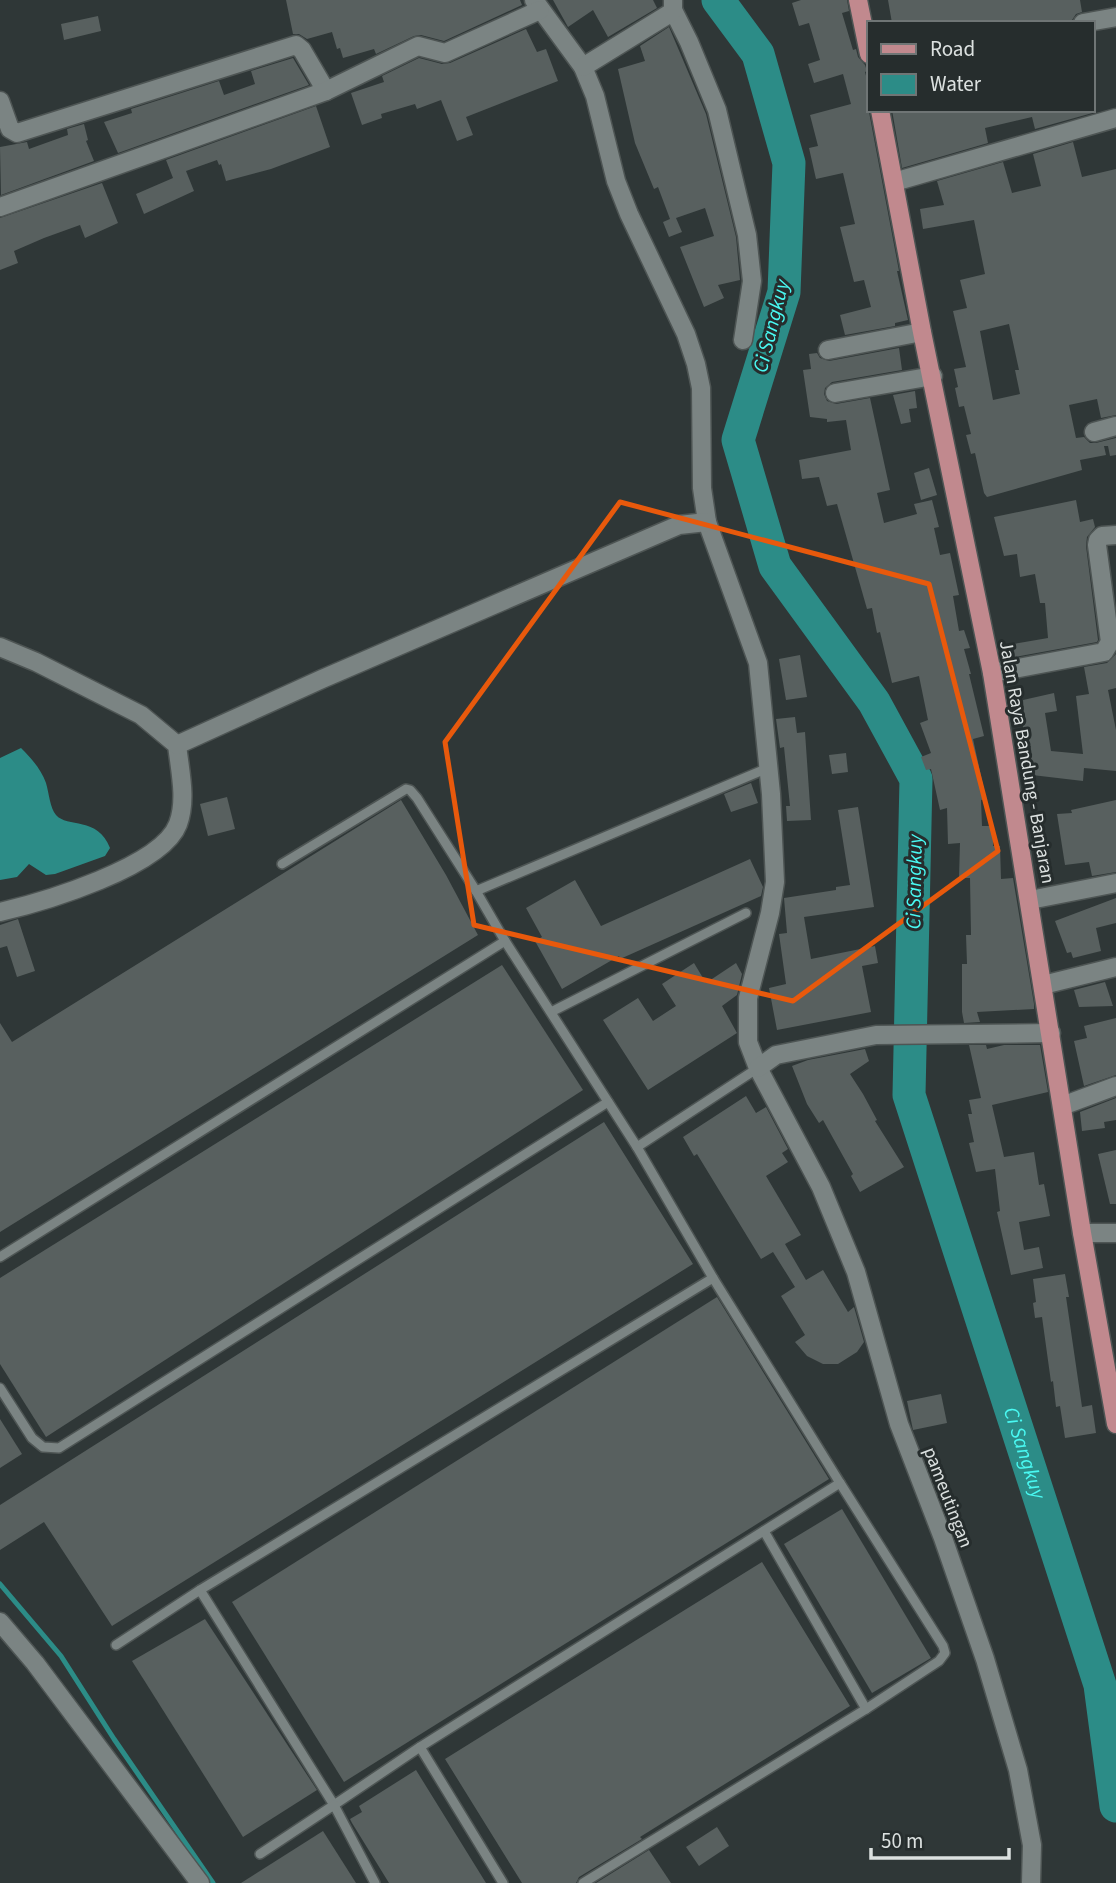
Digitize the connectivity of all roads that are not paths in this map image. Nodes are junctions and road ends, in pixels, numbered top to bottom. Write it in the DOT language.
graph roads {
  1 [pos="858,0"];
  2 [pos="537,5"];
  3 [pos="673,5"];
  4 [pos="1116,16"];
  5 [pos="1092,21"];
  6 [pos="867,44"];
  7 [pos="583,67"];
  8 [pos="326,91"];
  9 [pos="0,101"];
  10 [pos="880,112"];
  11 [pos="1116,118"];
  12 [pos="894,182"];
  13 [pos="0,207"];
  14 [pos="922,332"];
  15 [pos="743,340"];
  16 [pos="828,350"];
  17 [pos="933,376"];
  18 [pos="835,393"];
  19 [pos="1116,426"];
  20 [pos="1094,432"];
  21 [pos="708,522"];
  22 [pos="1116,535"];
  23 [pos="1109,597"];
  24 [pos="0,647"];
  25 [pos="992,673"];
  26 [pos="177,745"];
  27 [pos="768,768"];
  28 [pos="282,864"];
  29 [pos="1116,883"];
  30 [pos="476,891"];
  31 [pos="1030,900"];
  32 [pos="0,912"];
  33 [pos="746,913"];
  34 [pos="505,942"];
  35 [pos="1116,967"];
  36 [pos="1044,985"];
  37 [pos="551,1012"];
  38 [pos="1051,1033"];
  39 [pos="758,1068"];
  40 [pos="1116,1086"];
  41 [pos="607,1102"];
  42 [pos="1062,1106"];
  43 [pos="637,1147"];
  44 [pos="1082,1233"];
  45 [pos="1116,1233"];
  46 [pos="0,1257"];
  47 [pos="713,1278"];
  48 [pos="0,1388"];
  49 [pos="1116,1424"];
  50 [pos="840,1483"];
  51 [pos="764,1531"];
  52 [pos="200,1590"];
  53 [pos="0,1622"];
  54 [pos="116,1645"];
  55 [pos="866,1709"];
  56 [pos="420,1747"];
  57 [pos="334,1805"];
  58 [pos="260,1854"];
  59 [pos="200,1883"];
  60 [pos="376,1883"];
  61 [pos="503,1883"];
  62 [pos="583,1883"];
  63 [pos="1031,1883"];
  1 -- 6 [label="main road"];
  2 -- 7 [label="street, pameutingan"];
  2 -- 8 [label="street"];
  3 -- 7 [label="street"];
  3 -- 15 [label="street"];
  4 -- 5 [label="street"];
  7 -- 21 [label="street, pameutingan"];
  8 -- 9 [label="street"];
  8 -- 13 [label="street"];
  10 -- 12 [label="main road, Jalan Raya Bandung - Banjaran"];
  11 -- 12 [label="street"];
  12 -- 14 [label="main road, Jalan Raya Bandung - Banjaran"];
  14 -- 16 [label="street"];
  14 -- 17 [label="main road, Jalan Raya Bandung - Banjaran"];
  17 -- 18 [label="street"];
  17 -- 25 [label="main road, Jalan Raya Bandung - Banjaran"];
  19 -- 20 [label="street"];
  21 -- 26 [label="street"];
  21 -- 27 [label="street, pameutingan"];
  22 -- 23 [label="street"];
  23 -- 25 [label="street"];
  24 -- 26 [label="street"];
  25 -- 31 [label="main road, Jalan Raya Bandung - Banjaran"];
  26 -- 32 [label="street"];
  27 -- 30 [label="lane"];
  27 -- 39 [label="street, pameutingan"];
  28 -- 30 [label="lane"];
  29 -- 31 [label="street"];
  30 -- 34 [label="lane"];
  31 -- 36 [label="main road, Jalan Raya Bandung - Banjaran"];
  33 -- 37 [label="lane"];
  34 -- 37 [label="lane"];
  34 -- 46 [label="lane"];
  35 -- 36 [label="street"];
  36 -- 38 [label="main road, Jalan Raya Bandung - Banjaran"];
  37 -- 41 [label="lane"];
  38 -- 39 [label="street"];
  38 -- 42 [label="main road, Jalan Raya Bandung - Banjaran"];
  39 -- 43 [label="lane"];
  39 -- 63 [label="street, pameutingan"];
  40 -- 42 [label="street"];
  41 -- 43 [label="lane"];
  41 -- 48 [label="lane"];
  42 -- 44 [label="main road, Jalan Raya Bandung - Banjaran"];
  43 -- 47 [label="lane"];
  44 -- 45 [label="street"];
  44 -- 49 [label="main road, Jalan Raya Bandung - Banjaran"];
  47 -- 50 [label="lane"];
  47 -- 52 [label="lane"];
  50 -- 51 [label="lane"];
  50 -- 55 [label="lane"];
  51 -- 55 [label="lane"];
  51 -- 56 [label="lane"];
  52 -- 54 [label="lane"];
  52 -- 57 [label="lane"];
  53 -- 59 [label="street"];
  55 -- 62 [label="lane"];
  56 -- 57 [label="lane"];
  56 -- 61 [label="lane"];
  57 -- 58 [label="lane"];
  57 -- 60 [label="lane"];
}
